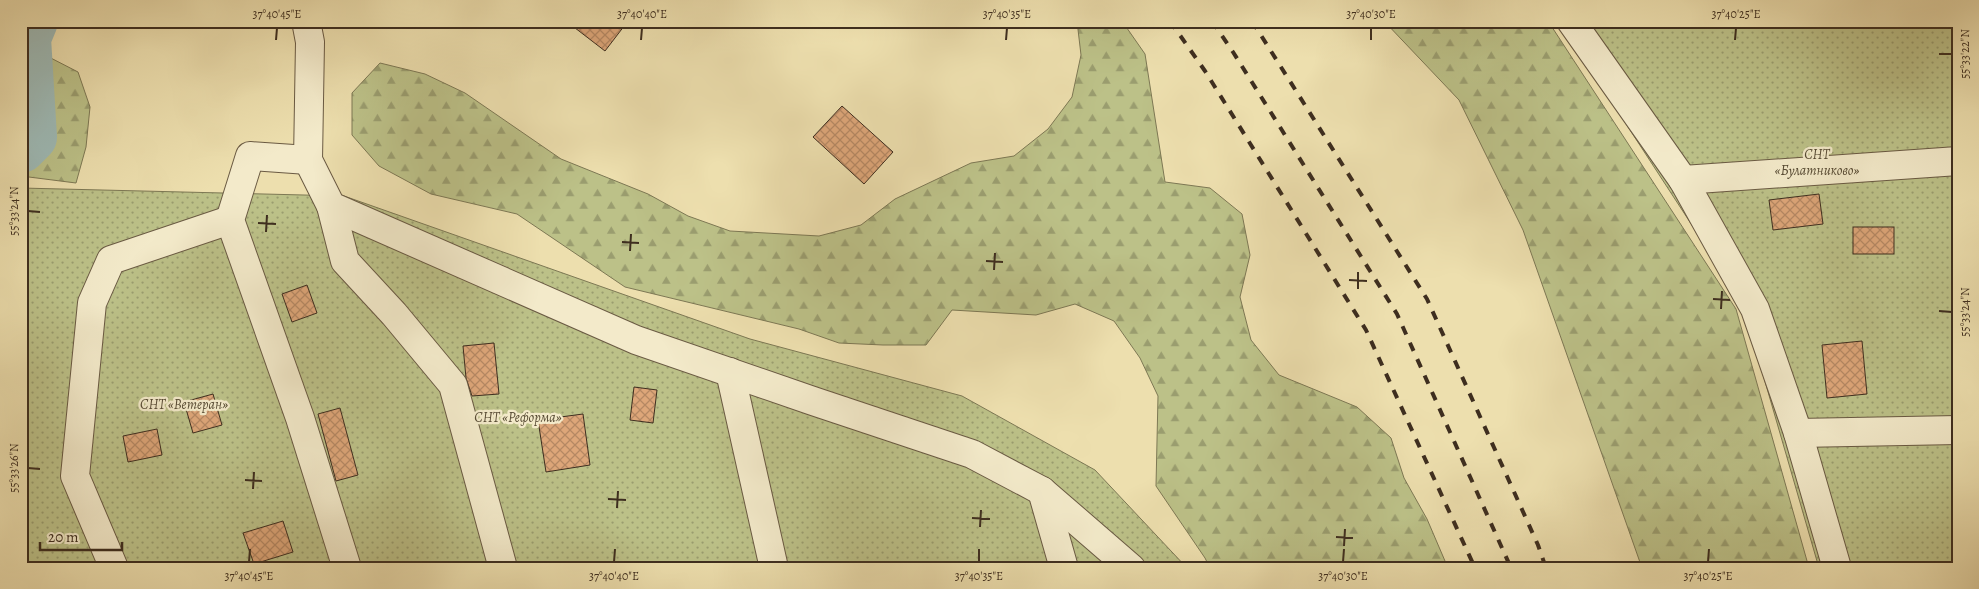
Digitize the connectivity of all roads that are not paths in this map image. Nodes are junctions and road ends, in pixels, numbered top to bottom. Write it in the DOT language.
graph roads {
  1 [pos="306,21"];
  2 [pos="1571,21"];
  3 [pos="308,160"];
  4 [pos="1958,162"];
  5 [pos="1683,180"];
  6 [pos="331,206"];
  7 [pos="230,220"];
  8 [pos="730,372"];
  9 [pos="1958,430"];
  10 [pos="1798,433"];
  11 [pos="1042,491"];
  12 [pos="114,568"];
  13 [pos="346,568"];
  14 [pos="503,568"];
  15 [pos="774,568"];
  16 [pos="1064,568"];
  17 [pos="1131,568"];
  18 [pos="1836,568"];
  1 -- 3 [label="street"];
  2 -- 5 [label="street"];
  3 -- 6 [label="street"];
  3 -- 7 [label="street"];
  4 -- 5 [label="street"];
  5 -- 10 [label="street"];
  6 -- 8 [label="street"];
  6 -- 14 [label="street"];
  7 -- 12 [label="street"];
  7 -- 13 [label="street"];
  8 -- 11 [label="street"];
  8 -- 15 [label="street"];
  9 -- 10 [label="street"];
  10 -- 18 [label="street"];
  11 -- 16 [label="street"];
  11 -- 17 [label="street"];
}
